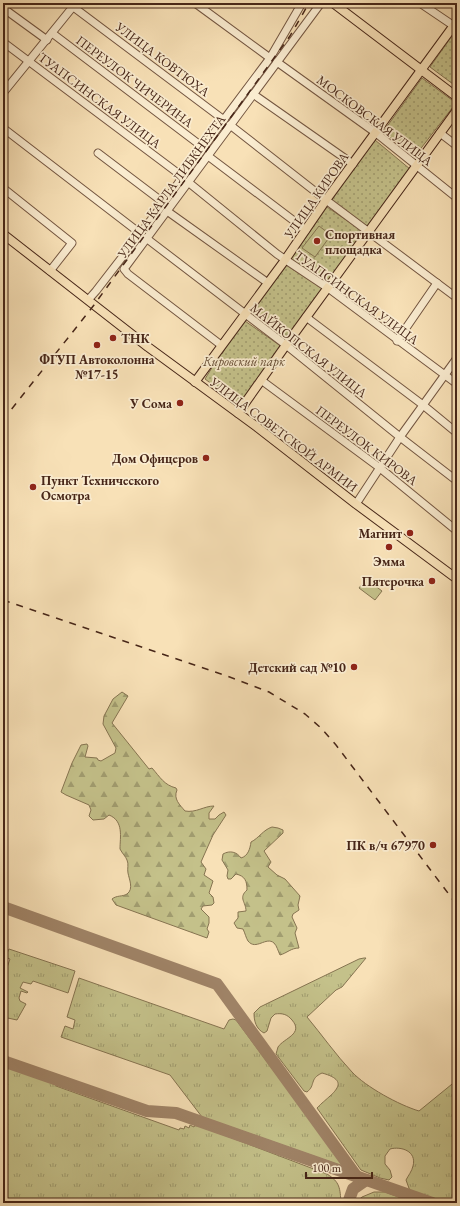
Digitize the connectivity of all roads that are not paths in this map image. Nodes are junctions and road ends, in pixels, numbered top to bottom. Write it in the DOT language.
graph roads {
  1 [pos="195,3"];
  2 [pos="302,3"];
  3 [pos="321,3"];
  4 [pos="333,3"];
  5 [pos="420,3"];
  6 [pos="73,4"];
  7 [pos="3,8"];
  8 [pos="455,24"];
  9 [pos="52,33"];
  10 [pos="47,40"];
  11 [pos="3,42"];
  12 [pos="270,58"];
  13 [pos="29,61"];
  14 [pos="277,62"];
  15 [pos="422,69"];
  16 [pos="3,93"];
  17 [pos="253,94"];
  18 [pos="457,97"];
  19 [pos="457,110"];
  20 [pos="224,120"];
  21 [pos="230,125"];
  22 [pos="3,128"];
  23 [pos="376,133"];
  24 [pos="440,133"];
  25 [pos="457,146"];
  26 [pos="204,148"];
  27 [pos="98,153"];
  28 [pos="208,156"];
  29 [pos="353,164"];
  30 [pos="416,166"];
  31 [pos="186,179"];
  32 [pos="3,188"];
  33 [pos="457,198"];
  34 [pos="326,200"];
  35 [pos="164,203"];
  36 [pos="167,210"];
  37 [pos="306,230"];
  38 [pos="369,232"];
  39 [pos="3,234"];
  40 [pos="143,236"];
  41 [pos="285,260"];
  42 [pos="50,271"];
  43 [pos="268,283"];
  44 [pos="437,283"];
  45 [pos="328,288"];
  46 [pos="457,298"];
  47 [pos="88,300"];
  48 [pos="244,314"];
  49 [pos="306,317"];
  50 [pos="397,341"];
  51 [pos="221,345"];
  52 [pos="286,345"];
  53 [pos="457,358"];
  54 [pos="446,375"];
  55 [pos="261,380"];
  56 [pos="195,382"];
  57 [pos="457,384"];
  58 [pos="423,405"];
  59 [pos="238,414"];
  60 [pos="457,433"];
  61 [pos="400,437"];
  62 [pos="380,468"];
  63 [pos="457,481"];
  64 [pos="356,504"];
  65 [pos="457,531"];
  66 [pos="456,575"];
  1 -- 12 [label="street"];
  2 -- 12 [label="street, УЛИЦА КАРЛА ЛИБКНЕХТА"];
  3 -- 14 [label="street, УЛИЦА КАРЛА ЛИБКНЕХТА"];
  4 -- 15 [label="main road"];
  5 -- 8 [label="street"];
  6 -- 9 [label="street"];
  6 -- 20 [label="street, УЛИЦА КОВТЮХА"];
  7 -- 10 [label="street"];
  8 -- 15 [label="main road, УЛИЦА КИРОВА"];
  9 -- 10 [label="street"];
  9 -- 26 [label="street, ПЕРЕУЛОК ЧИЧЕРИНА"];
  10 -- 13 [label="street"];
  11 -- 13 [label="street, ТУАПСИНСКАЯ УЛИЦА"];
  12 -- 20 [label="street, УЛИЦА КАРЛА ЛИБКНЕХТА"];
  13 -- 16 [label="street"];
  13 -- 31 [label="street, ТУАПСИНСКАЯ УЛИЦА"];
  14 -- 17 [label="street, УЛИЦА КАРЛА ЛИБКНЕХТА"];
  14 -- 23 [label="street, МОСКОВСКАЯ УЛИЦА"];
  15 -- 18 [label="main road"];
  15 -- 23 [label="main road, УЛИЦА КИРОВА"];
  17 -- 21 [label="street, УЛИЦА КАРЛА ЛИБКНЕХТА"];
  17 -- 29 [label="street"];
  19 -- 24 [label="main road"];
  20 -- 26 [label="street, УЛИЦА КАРЛА ЛИБКНЕХТА"];
  21 -- 28 [label="street, УЛИЦА КАРЛА ЛИБКНЕХТА"];
  21 -- 34 [label="street"];
  22 -- 40 [label="street, МАЙКОПСКАЯ УЛИЦА"];
  23 -- 29 [label="main road, УЛИЦА КИРОВА"];
  23 -- 30 [label="street, МОСКОВСКАЯ УЛИЦА"];
  24 -- 25 [label="street"];
  24 -- 30 [label="main road"];
  26 -- 31 [label="street, УЛИЦА КАРЛА ЛИБКНЕХТА"];
  27 -- 35 [label="street, УЛИЦА КАРЛА ЛИБКНЕХТА"];
  28 -- 31 [label="street, УЛИЦА КАРЛА ЛИБКНЕХТА"];
  28 -- 37 [label="street"];
  29 -- 34 [label="main road, УЛИЦА КИРОВА"];
  30 -- 33 [label="street, МОСКОВСКАЯ УЛИЦА"];
  30 -- 38 [label="main road"];
  31 -- 35 [label="street, УЛИЦА КАРЛА ЛИБКНЕХТА"];
  31 -- 36 [label="street, УЛИЦА КАРЛА ЛИБКНЕХТА"];
  31 -- 41 [label="street, ТУАПСИНСКАЯ УЛИЦА"];
  32 -- 42 [label="street"];
  34 -- 37 [label="main road, УЛИЦА КИРОВА"];
  34 -- 38 [label="street"];
  35 -- 40 [label="street, УЛИЦА КАРЛА ЛИБКНЕХТА"];
  36 -- 40 [label="street, УЛИЦА КАРЛА ЛИБКНЕХТА"];
  36 -- 43 [label="street"];
  37 -- 41 [label="main road, УЛИЦА КИРОВА"];
  38 -- 44 [label="street"];
  38 -- 45 [label="main road"];
  39 -- 42 [label="main road, УЛИЦА СОВЕТСКОЙ АРМИИ"];
  40 -- 47 [label="street, УЛИЦА КАРЛА ЛИБКНЕХТА"];
  40 -- 48 [label="street, МАЙКОПСКАЯ УЛИЦА"];
  40 -- 51 [label="street, УЛИЦА КАРЛА ЛИБКНЕХТА"];
  41 -- 43 [label="main road, УЛИЦА КИРОВА"];
  41 -- 45 [label="street, ТУАПСИНСКАЯ УЛИЦА"];
  42 -- 47 [label="main road, УЛИЦА СОВЕТСКОЙ АРМИИ"];
  43 -- 48 [label="main road, УЛИЦА КИРОВА"];
  44 -- 46 [label="street"];
  44 -- 50 [label="street"];
  45 -- 49 [label="main road"];
  45 -- 50 [label="street, ТУАПСИНСКАЯ УЛИЦА"];
  47 -- 56 [label="main road, УЛИЦА СОВЕТСКОЙ АРМИИ"];
  48 -- 51 [label="main road, УЛИЦА КИРОВА"];
  48 -- 52 [label="street, МАЙКОПСКАЯ УЛИЦА"];
  49 -- 52 [label="main road"];
  49 -- 58 [label="street"];
  50 -- 54 [label="street, ТУАПСИНСКАЯ УЛИЦА"];
  51 -- 56 [label="main road, УЛИЦА КИРОВА"];
  52 -- 55 [label="main road"];
  52 -- 61 [label="street, МАЙКОПСКАЯ УЛИЦА"];
  53 -- 54 [label="street"];
  54 -- 57 [label="street, ТУАПСИНСКАЯ УЛИЦА"];
  54 -- 58 [label="street"];
  55 -- 59 [label="main road"];
  55 -- 62 [label="street, ПЕРЕУЛОК КИРОВА"];
  56 -- 59 [label="main road, УЛИЦА СОВЕТСКОЙ АРМИИ"];
  58 -- 60 [label="street"];
  58 -- 61 [label="street"];
  59 -- 64 [label="main road, УЛИЦА СОВЕТСКОЙ АРМИИ"];
  61 -- 62 [label="street"];
  61 -- 63 [label="street, МАЙКОПСКАЯ УЛИЦА"];
  62 -- 64 [label="street"];
  62 -- 65 [label="street, ПЕРЕУЛОК КИРОВА"];
  64 -- 66 [label="main road, УЛИЦА СОВЕТСКОЙ АРМИИ"];
}
